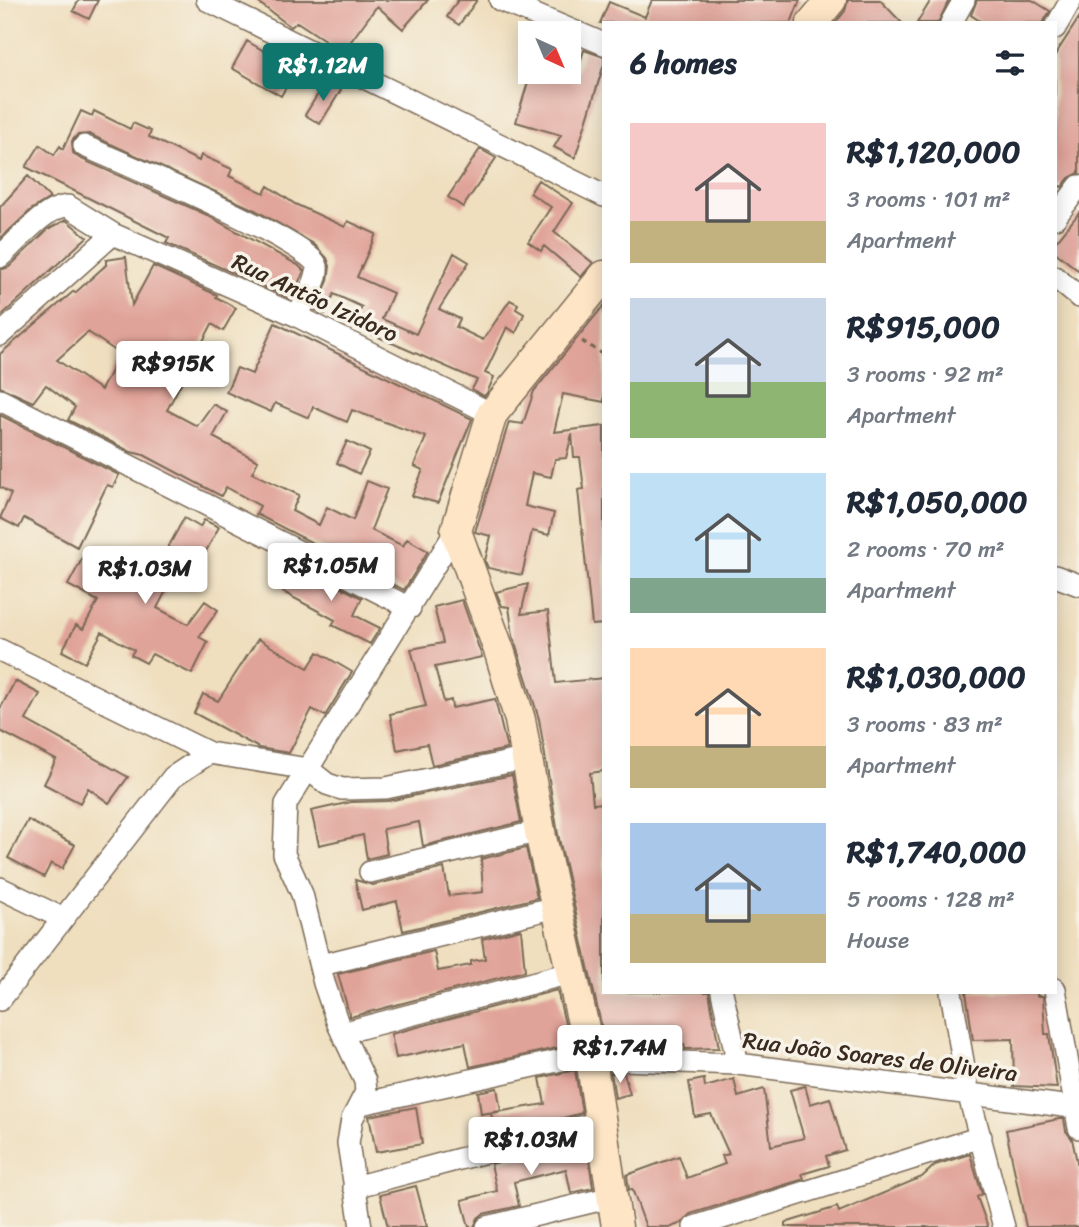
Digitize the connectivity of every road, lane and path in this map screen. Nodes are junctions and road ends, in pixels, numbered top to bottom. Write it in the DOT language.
graph roads {
  1 [pos="207,0"];
  2 [pos="500,0"];
  3 [pos="831,0"];
  4 [pos="964,0"];
  5 [pos="1071,0"];
  6 [pos="814,21"];
  7 [pos="952,21"];
  8 [pos="1057,24"];
  9 [pos="602,43"];
  10 [pos="84,145"];
  11 [pos="1079,186"];
  12 [pos="602,195"];
  13 [pos="1057,215"];
  14 [pos="114,233"];
  15 [pos="0,257"];
  16 [pos="602,278"];
  17 [pos="1057,278"];
  18 [pos="1079,297"];
  19 [pos="297,316"];
  20 [pos="0,335"];
  21 [pos="0,400"];
  22 [pos="492,414"];
  23 [pos="456,531"];
  24 [pos="1057,577"];
  25 [pos="1079,585"];
  26 [pos="411,608"];
  27 [pos="0,650"];
  28 [pos="209,753"];
  29 [pos="528,758"];
  30 [pos="308,769"];
  31 [pos="540,831"];
  32 [pos="370,872"];
  33 [pos="0,888"];
  34 [pos="556,907"];
  35 [pos="62,918"];
  36 [pos="321,965"];
  37 [pos="570,973"];
  38 [pos="722,994"];
  39 [pos="951,994"];
  40 [pos="1056,994"];
  41 [pos="0,1000"];
  42 [pos="342,1032"];
  43 [pos="590,1057"];
  44 [pos="738,1064"];
  45 [pos="969,1096"];
  46 [pos="361,1104"];
  47 [pos="1078,1115"];
  48 [pos="599,1122"];
  49 [pos="981,1137"];
  50 [pos="354,1187"];
  51 [pos="612,1197"];
  52 [pos="361,1227"];
  53 [pos="487,1227"];
  54 [pos="617,1227"];
  55 [pos="694,1227"];
  56 [pos="1004,1227"];
  1 -- 12 [label="street"];
  2 -- 9 [label="street"];
  3 -- 6 [label="street"];
  4 -- 7 [label="street"];
  5 -- 8 [label="street"];
  10 -- 19 [label="street"];
  11 -- 13 [label="street"];
  14 -- 15 [label="street, Rua Antão Izidoro"];
  14 -- 19 [label="street, Rua Antão Izidoro"];
  14 -- 20 [label="street"];
  16 -- 22 [label="street"];
  17 -- 18 [label="street"];
  19 -- 22 [label="street, Rua Antão Izidoro"];
  21 -- 26 [label="street"];
  22 -- 23 [label="street"];
  23 -- 26 [label="street"];
  23 -- 29 [label="street"];
  24 -- 25 [label="street"];
  26 -- 30 [label="street"];
  27 -- 28 [label="street"];
  28 -- 30 [label="street"];
  28 -- 35 [label="street"];
  29 -- 30 [label="street"];
  29 -- 31 [label="street"];
  30 -- 36 [label="street"];
  31 -- 32 [label="street"];
  31 -- 34 [label="street"];
  33 -- 35 [label="street"];
  34 -- 36 [label="street"];
  34 -- 37 [label="street"];
  35 -- 41 [label="street"];
  36 -- 42 [label="street"];
  37 -- 42 [label="street"];
  37 -- 43 [label="street"];
  38 -- 44 [label="street"];
  39 -- 45 [label="street"];
  40 -- 47 [label="street"];
  42 -- 46 [label="street"];
  43 -- 44 [label="street, Rua João Soares de Oliveira"];
  43 -- 46 [label="street, Rua João Soares de Oliveira"];
  43 -- 48 [label="street"];
  44 -- 45 [label="street, Rua João Soares de Oliveira"];
  45 -- 47 [label="street, Rua João Soares de Oliveira"];
  45 -- 49 [label="street"];
  46 -- 50 [label="street"];
  48 -- 50 [label="street"];
  48 -- 51 [label="street"];
  49 -- 55 [label="street"];
  49 -- 56 [label="street"];
  50 -- 52 [label="street"];
  51 -- 53 [label="street"];
  51 -- 54 [label="street"];
}
